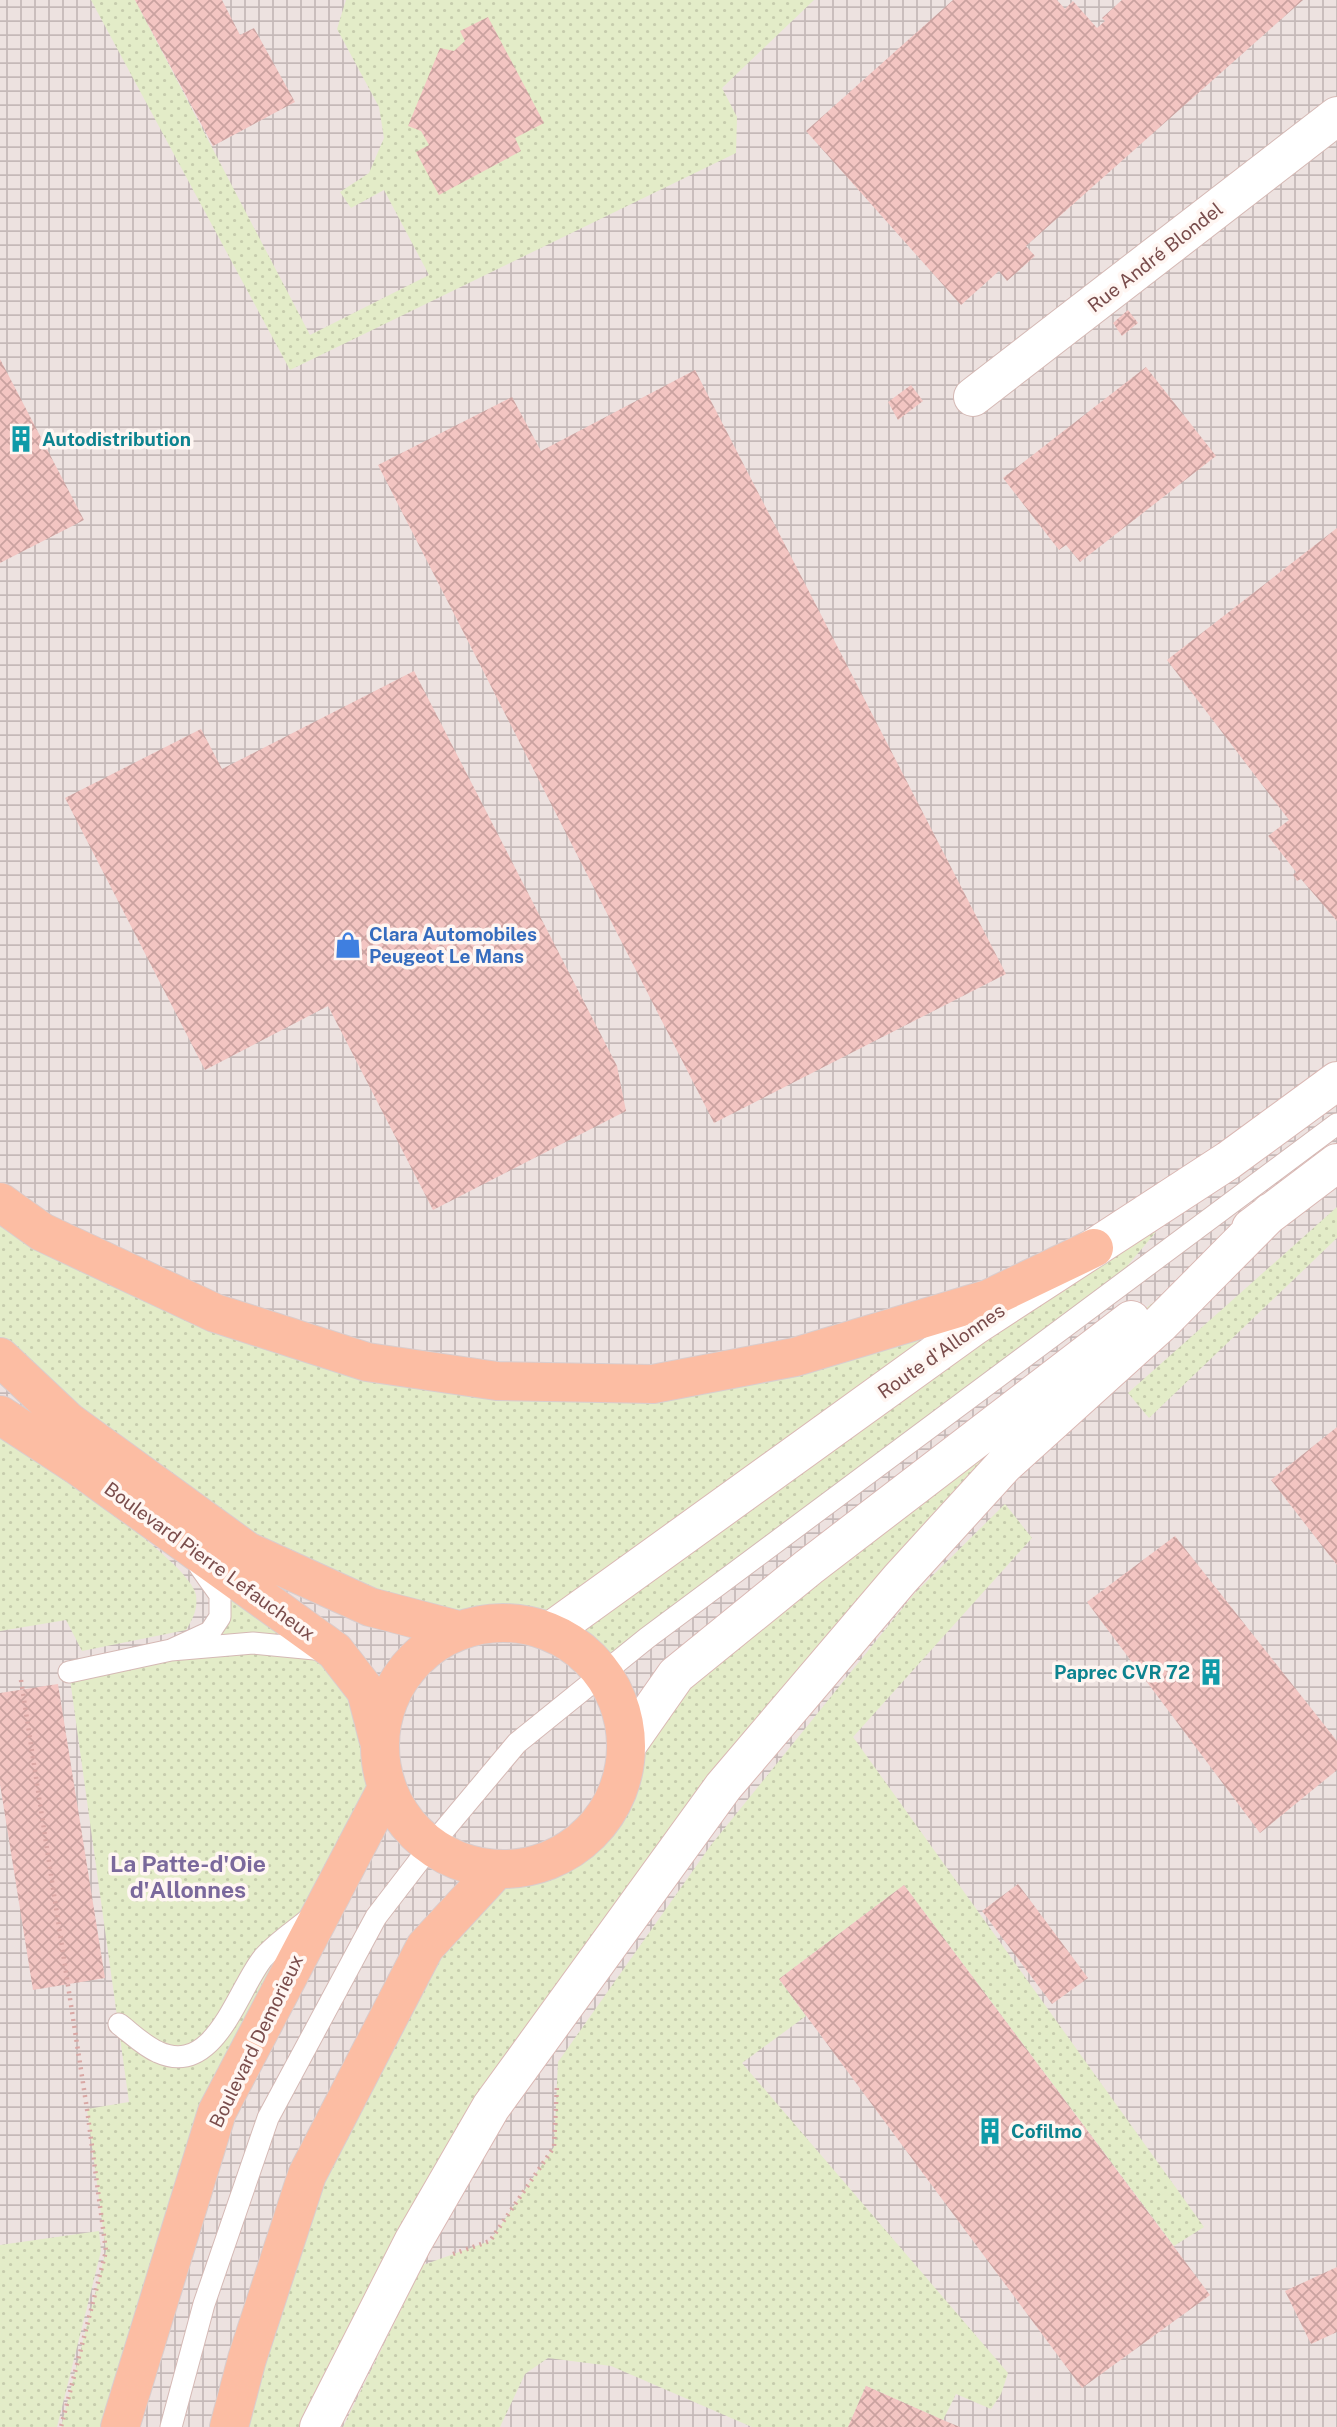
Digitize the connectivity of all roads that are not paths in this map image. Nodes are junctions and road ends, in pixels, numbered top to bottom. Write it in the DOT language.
graph roads {
  1 [pos="1337,116"];
  2 [pos="973,397"];
  3 [pos="1337,1081"];
  4 [pos="1337,1124"];
  5 [pos="1337,1163"];
  6 [pos="0,1202"];
  7 [pos="1272,1212"];
  8 [pos="1094,1248"];
  9 [pos="0,1357"];
  10 [pos="0,1415"];
  11 [pos="78,1466"];
  12 [pos="458,1630"];
  13 [pos="551,1631"];
  14 [pos="171,1650"];
  15 [pos="335,1651"];
  16 [pos="69,1672"];
  17 [pos="603,1672"];
  18 [pos="379,1740"];
  19 [pos="627,1745"];
  20 [pos="387,1788"];
  21 [pos="429,1848"];
  22 [pos="497,1869"];
  23 [pos="324,1907"];
  24 [pos="119,2024"];
  25 [pos="120,2427"];
  26 [pos="171,2427"];
  27 [pos="229,2427"];
  28 [pos="320,2427"];
  1 -- 2 [label="main road, Rue André Blondel"];
  3 -- 8 [label="main road, Route d'Allonnes"];
  4 -- 17 [label="lane"];
  5 -- 7 [label="main road"];
  6 -- 8 [label="main road"];
  7 -- 19 [label="main road"];
  7 -- 28 [label="main road"];
  8 -- 13 [label="main road, Route d'Allonnes"];
  9 -- 12 [label="main road, Boulevard Pierre Lefaucheux"];
  10 -- 11 [label="main road, Boulevard Pierre Lefaucheux"];
  11 -- 14 [label="lane"];
  11 -- 15 [label="main road, Boulevard Pierre Lefaucheux"];
  12 -- 13 [label="main road"];
  12 -- 18 [label="main road"];
  13 -- 17 [label="main road"];
  14 -- 15 [label="lane"];
  14 -- 16 [label="lane"];
  15 -- 18 [label="main road, Boulevard Pierre Lefaucheux"];
  17 -- 19 [label="main road"];
  17 -- 21 [label="lane"];
  18 -- 20 [label="main road, Boulevard Pierre Lefaucheux"];
  19 -- 22 [label="main road"];
  20 -- 21 [label="main road, Boulevard Pierre Lefaucheux"];
  20 -- 23 [label="main road, Boulevard Demorieux"];
  21 -- 22 [label="main road"];
  21 -- 26 [label="lane"];
  22 -- 27 [label="main road"];
  23 -- 24 [label="lane"];
  23 -- 25 [label="main road, Boulevard Demorieux"];
}
